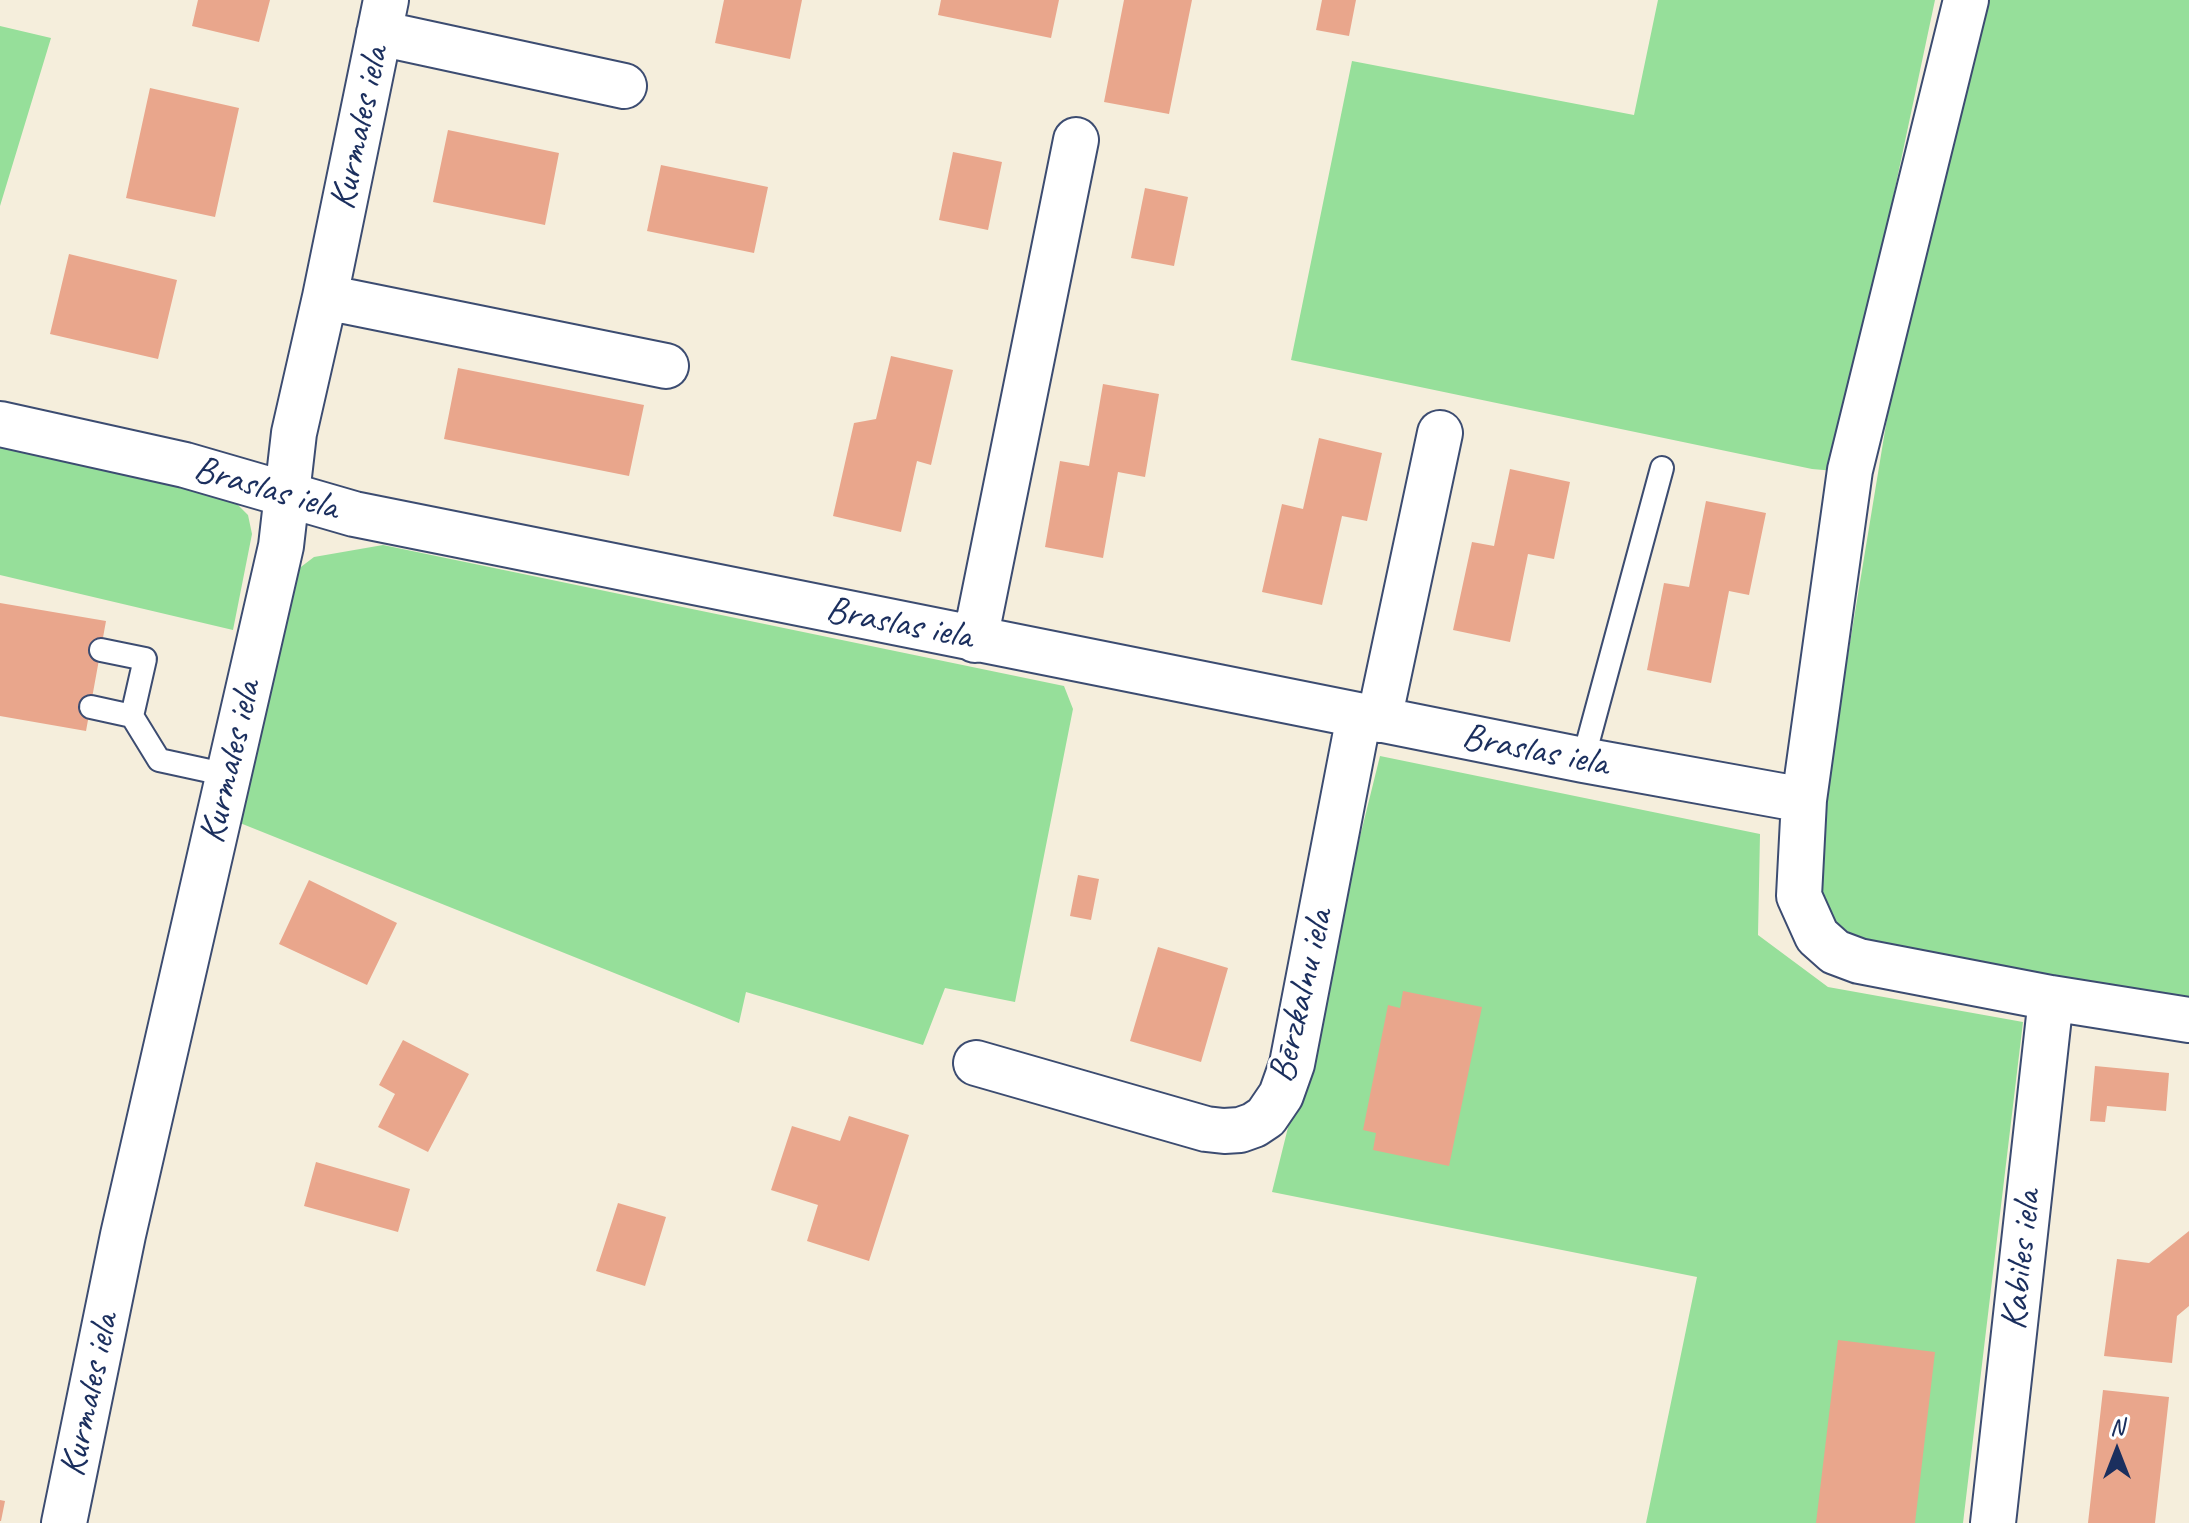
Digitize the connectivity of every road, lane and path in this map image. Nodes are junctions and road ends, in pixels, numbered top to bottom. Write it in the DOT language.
graph roads {
  1 [pos="1966,0"];
  2 [pos="383,16"];
  3 [pos="624,86"];
  4 [pos="1076,140"];
  5 [pos="325,297"];
  6 [pos="666,366"];
  7 [pos="0,424"];
  8 [pos="1440,433"];
  9 [pos="1662,468"];
  10 [pos="287,494"];
  11 [pos="975,640"];
  12 [pos="101,650"];
  13 [pos="91,707"];
  14 [pos="132,716"];
  15 [pos="1369,718"];
  16 [pos="1583,760"];
  17 [pos="228,775"];
  18 [pos="1804,800"];
  19 [pos="2051,998"];
  20 [pos="2189,1020"];
  21 [pos="976,1063"];
  22 [pos="64,1523"];
  23 [pos="1993,1523"];
  1 -- 18 [label="street"];
  2 -- 3 [label="street"];
  2 -- 5 [label="street, Kurmales iela"];
  4 -- 11 [label="street"];
  5 -- 6 [label="street"];
  5 -- 10 [label="street, Kurmales iela"];
  7 -- 10 [label="street, Braslas iela"];
  8 -- 15 [label="street, Bērzkalnu iela"];
  9 -- 16 [label="lane"];
  10 -- 11 [label="street, Braslas iela"];
  10 -- 17 [label="street, Kurmales iela"];
  11 -- 15 [label="street, Braslas iela"];
  12 -- 14 [label="lane"];
  13 -- 14 [label="lane"];
  14 -- 17 [label="lane"];
  15 -- 16 [label="street, Braslas iela"];
  15 -- 21 [label="street, Bērzkalnu iela"];
  16 -- 18 [label="street, Braslas iela"];
  17 -- 22 [label="street, Kurmales iela"];
  18 -- 19 [label="street"];
  19 -- 20 [label="street"];
  19 -- 23 [label="street, Kabiles iela"];
}
